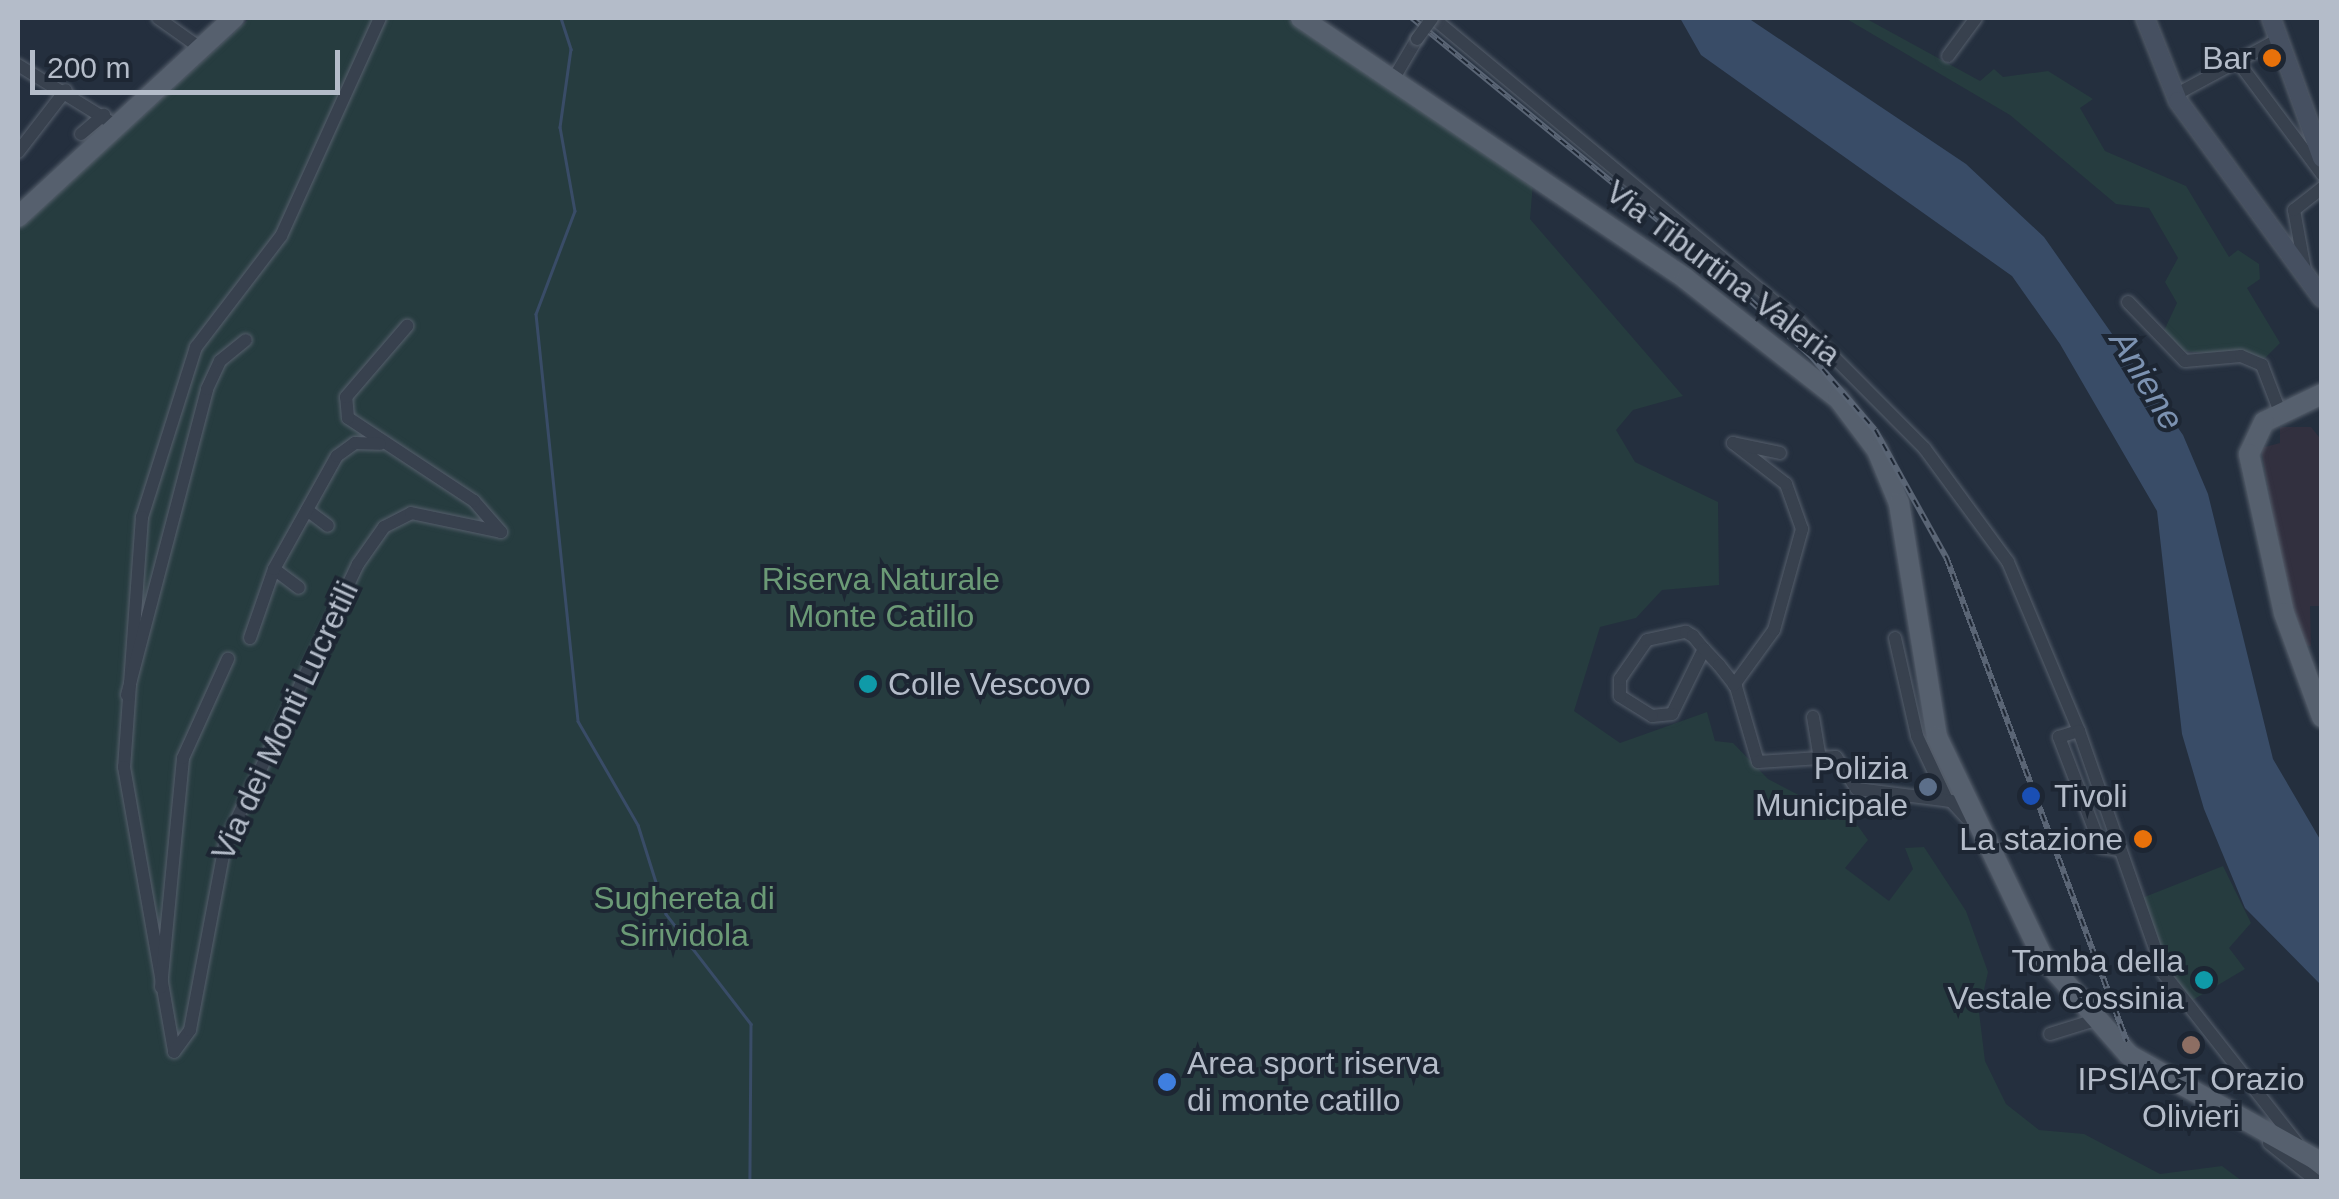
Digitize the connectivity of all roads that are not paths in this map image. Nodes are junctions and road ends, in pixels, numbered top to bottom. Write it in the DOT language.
graph roads {
  1 [pos="158,18"];
  2 [pos="234,18"];
  3 [pos="380,18"];
  4 [pos="1302,18"];
  5 [pos="1433,18"];
  6 [pos="1976,18"];
  7 [pos="2146,18"];
  8 [pos="2271,18"];
  9 [pos="2279,39"];
  10 [pos="203,50"];
  11 [pos="1948,56"];
  12 [pos="2236,59"];
  13 [pos="18,64"];
  14 [pos="1394,78"];
  15 [pos="66,90"];
  16 [pos="2175,95"];
  17 [pos="109,120"];
  18 [pos="82,134"];
  19 [pos="18,152"];
  20 [pos="2322,158"];
  21 [pos="2322,174"];
  22 [pos="2322,188"];
  23 [pos="18,216"];
  24 [pos="2308,278"];
  25 [pos="2322,298"];
  26 [pos="2128,302"];
  27 [pos="407,326"];
  28 [pos="246,340"];
  29 [pos="2322,394"];
  30 [pos="2284,406"];
  31 [pos="383,444"];
  32 [pos="1780,454"];
  33 [pos="306,510"];
  34 [pos="328,526"];
  35 [pos="274,569"];
  36 [pos="298,588"];
  37 [pos="250,638"];
  38 [pos="1896,638"];
  39 [pos="1704,649"];
  40 [pos="228,659"];
  41 [pos="1734,685"];
  42 [pos="122,707"];
  43 [pos="2322,717"];
  44 [pos="1813,718"];
  45 [pos="2079,731"];
  46 [pos="1820,759"];
  47 [pos="1947,800"];
  48 [pos="2120,850"];
  49 [pos="1990,853"];
  50 [pos="160,990"];
  51 [pos="2092,1021"];
  52 [pos="2050,1034"];
  53 [pos="2244,1115"];
  54 [pos="2297,1143"];
  55 [pos="2322,1163"];
  56 [pos="2318,1182"];
  1 -- 10 [label="street"];
  2 -- 10 [label="main road"];
  3 -- 42 [label="street, Via dei Monti Lucretili"];
  4 -- 14 [label="main road, Via Tiburtina Valeria"];
  5 -- 14 [label="street, bridge"];
  5 -- 45 [label="street"];
  6 -- 11 [label="street"];
  7 -- 16 [label="main road"];
  8 -- 9 [label="main road"];
  9 -- 12 [label="street"];
  9 -- 20 [label="main road"];
  10 -- 17 [label="main road"];
  12 -- 16 [label="street"];
  12 -- 21 [label="street"];
  13 -- 15 [label="street"];
  14 -- 49 [label="main road, Via Tiburtina Valeria"];
  15 -- 17 [label="street"];
  15 -- 19 [label="street"];
  16 -- 24 [label="main road"];
  17 -- 18 [label="street"];
  17 -- 23 [label="main road"];
  22 -- 24 [label="street"];
  24 -- 25 [label="main road"];
  26 -- 30 [label="street"];
  27 -- 31 [label="street"];
  28 -- 42 [label="street"];
  29 -- 30 [label="main road"];
  30 -- 43 [label="main road"];
  31 -- 33 [label="street"];
  31 -- 50 [label="street, Via dei Monti Lucretili"];
  32 -- 41 [label="street"];
  33 -- 34 [label="street"];
  33 -- 35 [label="street"];
  35 -- 36 [label="street"];
  35 -- 37 [label="street"];
  38 -- 47 [label="street"];
  39 -- 39 [label="street"];
  39 -- 41 [label="street"];
  40 -- 50 [label="street"];
  41 -- 46 [label="street"];
  42 -- 50 [label="street, Via dei Monti Lucretili"];
  44 -- 46 [label="street"];
  45 -- 48 [label="street"];
  45 -- 48 [label="street"];
  46 -- 47 [label="street"];
  47 -- 49 [label="street"];
  48 -- 54 [label="street"];
  49 -- 51 [label="main road, Via Tiburtina Valeria"];
  51 -- 52 [label="street"];
  51 -- 53 [label="main road, Via Tiburtina Valeria"];
  53 -- 54 [label="main road, Via Tiburtina Valeria"];
  53 -- 56 [label="street"];
  54 -- 55 [label="main road, Via Tiburtina Valeria"];
}
